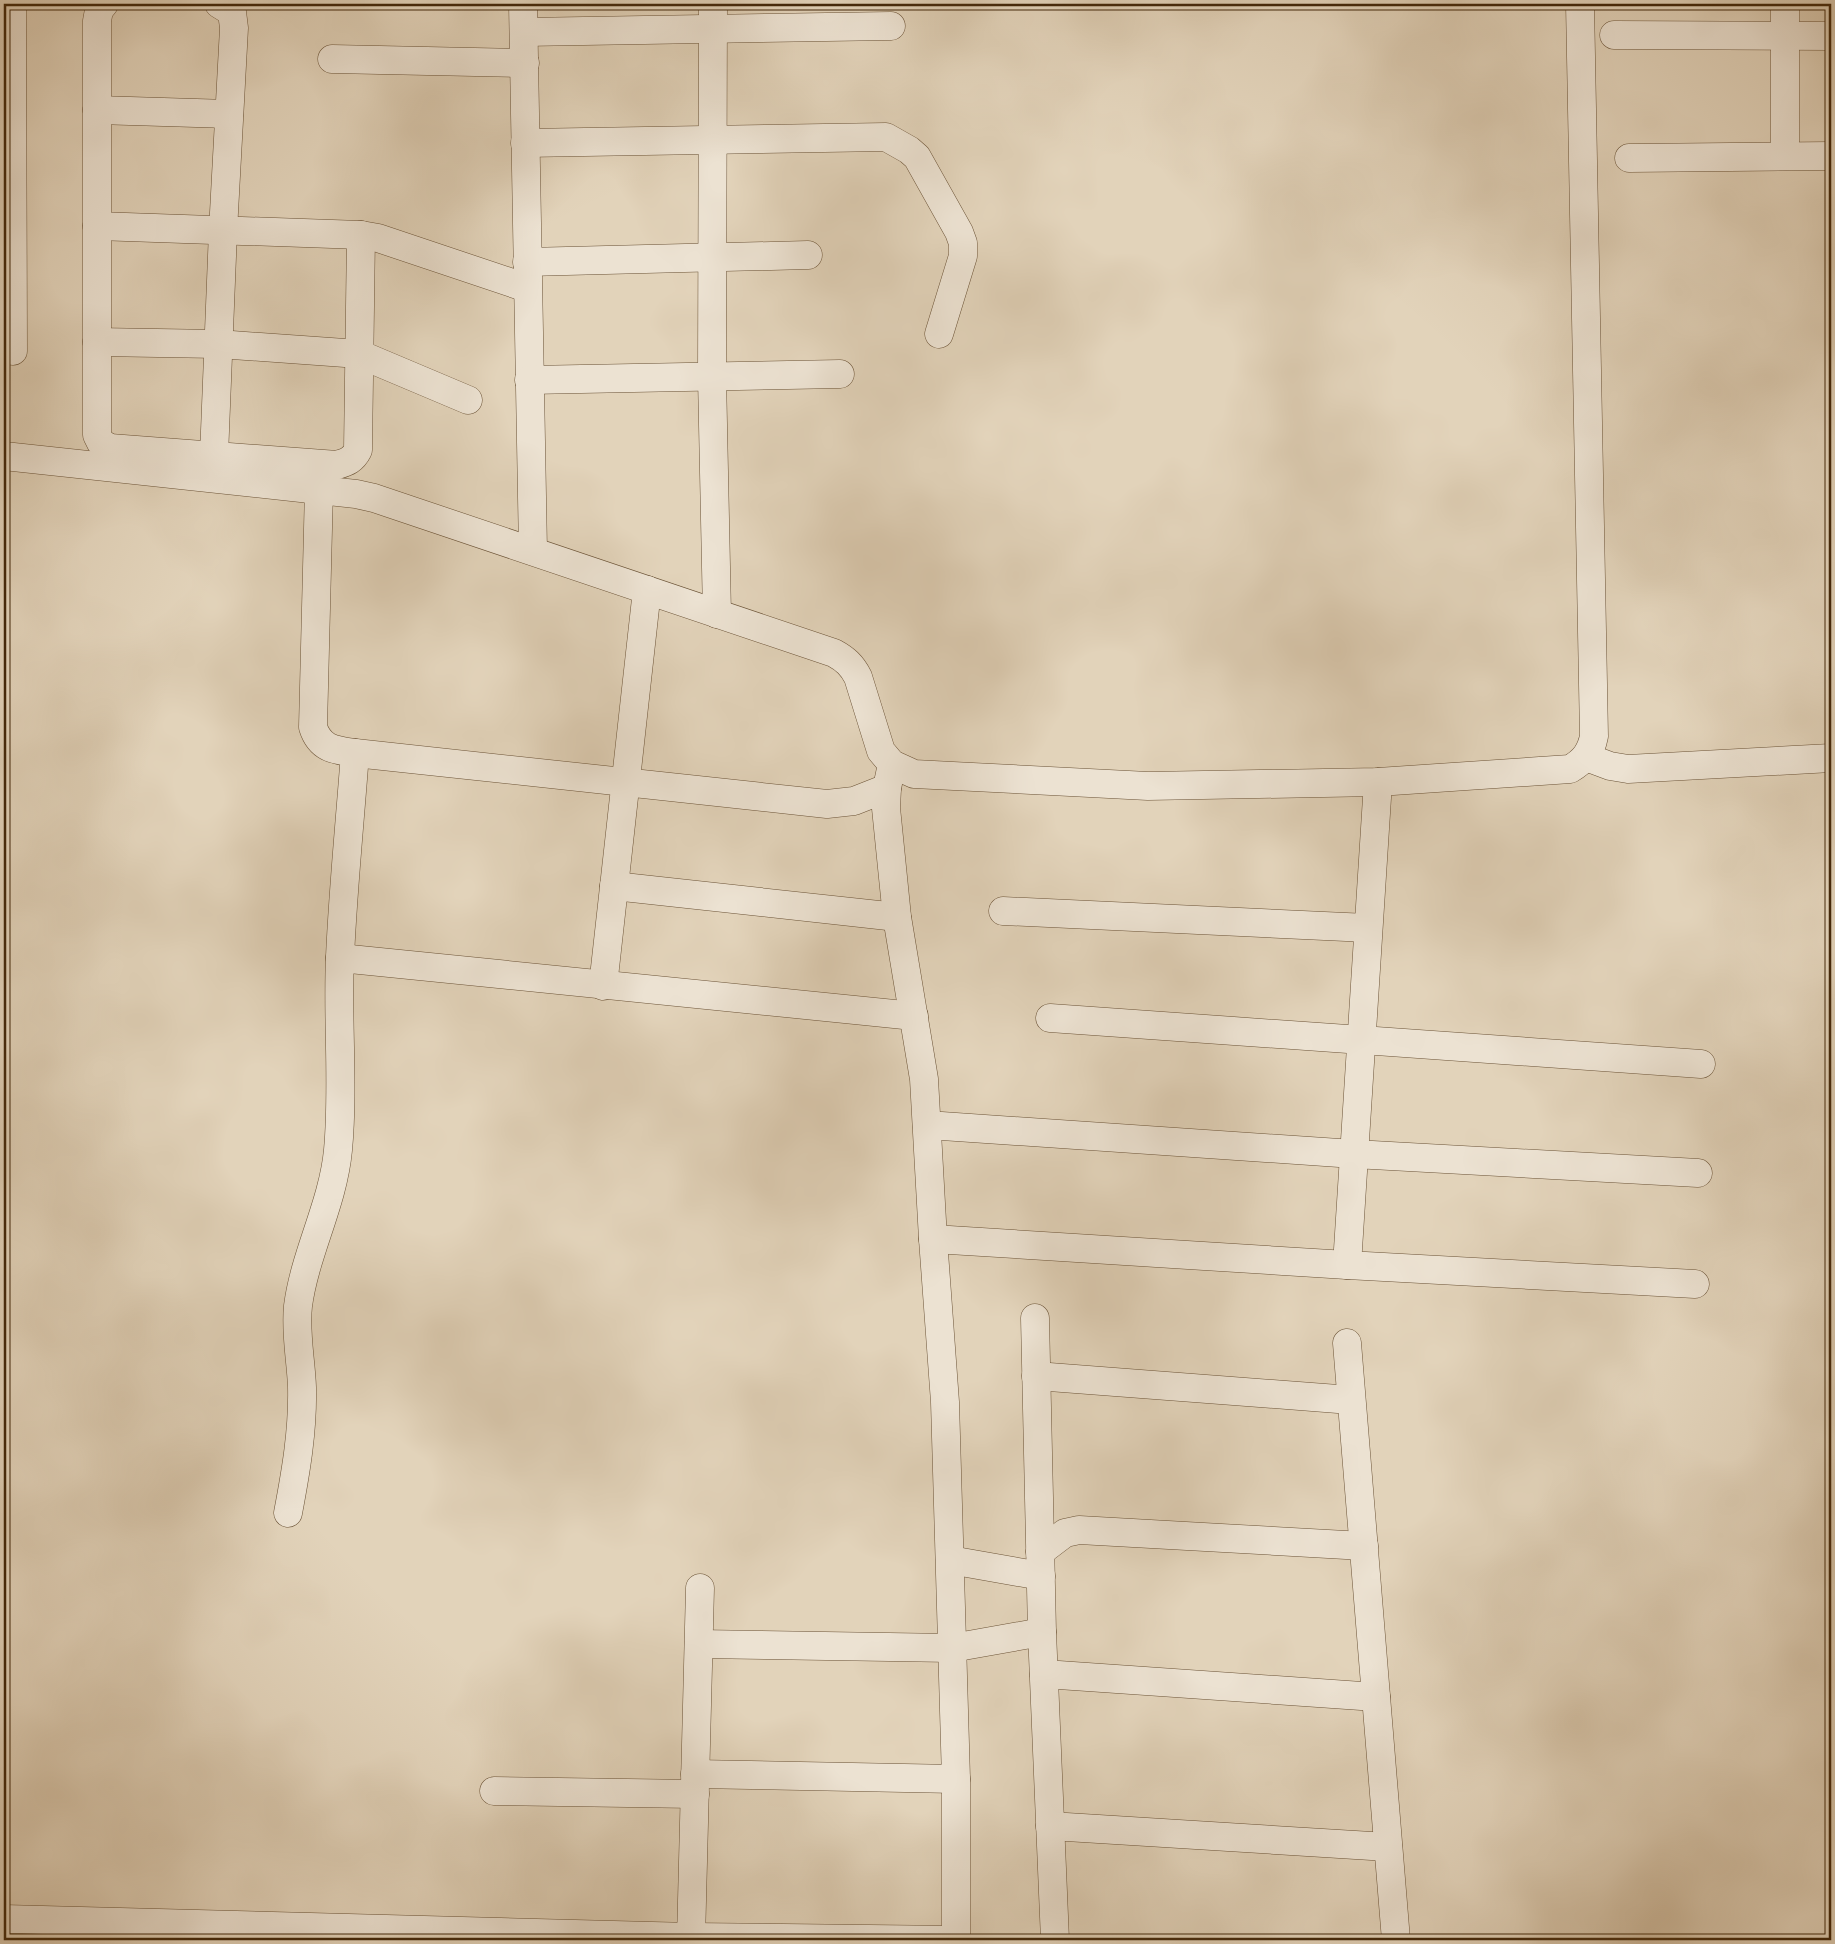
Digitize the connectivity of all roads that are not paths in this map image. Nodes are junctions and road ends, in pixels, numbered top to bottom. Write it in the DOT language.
graph roads {
  1 [pos="104,4"];
  2 [pos="219,4"];
  3 [pos="524,4"];
  4 [pos="1580,4"];
  5 [pos="1785,4"];
  6 [pos="9,14"];
  7 [pos="713,16"];
  8 [pos="891,26"];
  9 [pos="524,32"];
  10 [pos="1614,35"];
  11 [pos="1785,36"];
  12 [pos="1831,36"];
  13 [pos="332,59"];
  14 [pos="524,63"];
  15 [pos="97,110"];
  16 [pos="229,114"];
  17 [pos="713,140"];
  18 [pos="526,143"];
  19 [pos="8,153"];
  20 [pos="1785,156"];
  21 [pos="1831,156"];
  22 [pos="1628,158"];
  23 [pos="97,226"];
  24 [pos="223,230"];
  25 [pos="362,235"];
  26 [pos="808,256"];
  27 [pos="713,258"];
  28 [pos="527,275"];
  29 [pos="8,292"];
  30 [pos="939,334"];
  31 [pos="97,342"];
  32 [pos="218,344"];
  33 [pos="13,351"];
  34 [pos="359,354"];
  35 [pos="840,374"];
  36 [pos="712,377"];
  37 [pos="529,380"];
  38 [pos="468,400"];
  39 [pos="4,456"];
  40 [pos="214,456"];
  41 [pos="319,489"];
  42 [pos="533,551"];
  43 [pos="647,590"];
  44 [pos="717,614"];
  45 [pos="355,753"];
  46 [pos="1586,757"];
  47 [pos="1831,758"];
  48 [pos="890,776"];
  49 [pos="626,782"];
  50 [pos="1378,782"];
  51 [pos="614,886"];
  52 [pos="1003,911"];
  53 [pos="897,917"];
  54 [pos="1368,928"];
  55 [pos="340,958"];
  56 [pos="603,986"];
  57 [pos="914,1016"];
  58 [pos="1050,1018"];
  59 [pos="1361,1039"];
  60 [pos="1701,1064"];
  61 [pos="927,1125"];
  62 [pos="1354,1154"];
  63 [pos="1698,1173"];
  64 [pos="933,1239"];
  65 [pos="1347,1265"];
  66 [pos="1695,1284"];
  67 [pos="1035,1318"];
  68 [pos="1347,1343"];
  69 [pos="1036,1376"];
  70 [pos="1351,1400"];
  71 [pos="288,1513"];
  72 [pos="1364,1546"];
  73 [pos="950,1560"];
  74 [pos="1040,1564"];
  75 [pos="700,1588"];
  76 [pos="1042,1632"];
  77 [pos="699,1644"];
  78 [pos="952,1648"];
  79 [pos="1044,1674"];
  80 [pos="1376,1697"];
  81 [pos="956,1778"];
  82 [pos="695,1784"];
  83 [pos="494,1791"];
  84 [pos="1050,1826"];
  85 [pos="1388,1847"];
  86 [pos="4,1919"];
  87 [pos="321,1933"];
  88 [pos="691,1939"];
  89 [pos="956,1940"];
  90 [pos="1054,1940"];
  91 [pos="1396,1940"];
  1 -- 15 [label="street"];
  2 -- 16 [label="street"];
  3 -- 9 [label="street"];
  4 -- 46 [label="street"];
  5 -- 11 [label="street"];
  6 -- 19 [label="street"];
  7 -- 8 [label="street"];
  7 -- 9 [label="street"];
  7 -- 17 [label="street"];
  9 -- 14 [label="street"];
  10 -- 11 [label="street"];
  11 -- 12 [label="street"];
  11 -- 20 [label="street"];
  13 -- 14 [label="street"];
  14 -- 18 [label="street"];
  15 -- 16 [label="street"];
  15 -- 23 [label="street"];
  16 -- 24 [label="street"];
  17 -- 18 [label="street"];
  17 -- 27 [label="street"];
  17 -- 30 [label="street"];
  18 -- 28 [label="street"];
  19 -- 29 [label="street"];
  20 -- 21 [label="street"];
  20 -- 22 [label="street"];
  23 -- 24 [label="street"];
  23 -- 31 [label="street"];
  24 -- 25 [label="street"];
  24 -- 32 [label="street"];
  25 -- 28 [label="street"];
  25 -- 34 [label="street"];
  26 -- 27 [label="street"];
  27 -- 28 [label="street"];
  27 -- 36 [label="street"];
  28 -- 37 [label="street"];
  29 -- 33 [label="street"];
  31 -- 32 [label="street"];
  31 -- 40 [label="street"];
  32 -- 34 [label="street"];
  32 -- 40 [label="street"];
  34 -- 38 [label="street"];
  34 -- 40 [label="street"];
  35 -- 36 [label="street"];
  36 -- 37 [label="street"];
  36 -- 44 [label="street"];
  37 -- 42 [label="street"];
  39 -- 41 [label="street"];
  41 -- 42 [label="street"];
  41 -- 45 [label="street"];
  42 -- 43 [label="street"];
  43 -- 44 [label="street"];
  43 -- 49 [label="street"];
  44 -- 48 [label="street"];
  45 -- 49 [label="street"];
  45 -- 55 [label="street"];
  46 -- 47 [label="street"];
  46 -- 50 [label="street"];
  48 -- 49 [label="street"];
  48 -- 50 [label="street"];
  48 -- 53 [label="street"];
  49 -- 51 [label="street"];
  50 -- 54 [label="street"];
  51 -- 53 [label="street"];
  51 -- 56 [label="street"];
  52 -- 54 [label="street"];
  53 -- 57 [label="street"];
  54 -- 59 [label="street"];
  55 -- 56 [label="street"];
  55 -- 71 [label="street"];
  56 -- 57 [label="street"];
  57 -- 61 [label="street"];
  58 -- 59 [label="street"];
  59 -- 60 [label="street"];
  59 -- 62 [label="street"];
  61 -- 62 [label="street"];
  61 -- 64 [label="street"];
  62 -- 63 [label="street"];
  62 -- 65 [label="street"];
  64 -- 65 [label="street"];
  64 -- 73 [label="street"];
  65 -- 66 [label="street"];
  67 -- 69 [label="street"];
  68 -- 70 [label="street"];
  69 -- 70 [label="street"];
  69 -- 74 [label="street"];
  70 -- 72 [label="street"];
  72 -- 74 [label="street"];
  72 -- 80 [label="street"];
  73 -- 74 [label="street"];
  73 -- 78 [label="street"];
  74 -- 76 [label="street"];
  75 -- 77 [label="street"];
  76 -- 78 [label="street"];
  76 -- 79 [label="street"];
  77 -- 78 [label="street"];
  77 -- 82 [label="street"];
  78 -- 81 [label="street"];
  79 -- 80 [label="street"];
  79 -- 84 [label="street"];
  80 -- 85 [label="street"];
  81 -- 82 [label="street"];
  81 -- 89 [label="street"];
  82 -- 83 [label="street"];
  82 -- 88 [label="street"];
  84 -- 85 [label="street"];
  84 -- 90 [label="street"];
  85 -- 91 [label="street"];
  86 -- 87 [label="street"];
  87 -- 88 [label="street"];
  88 -- 89 [label="street"];
}
